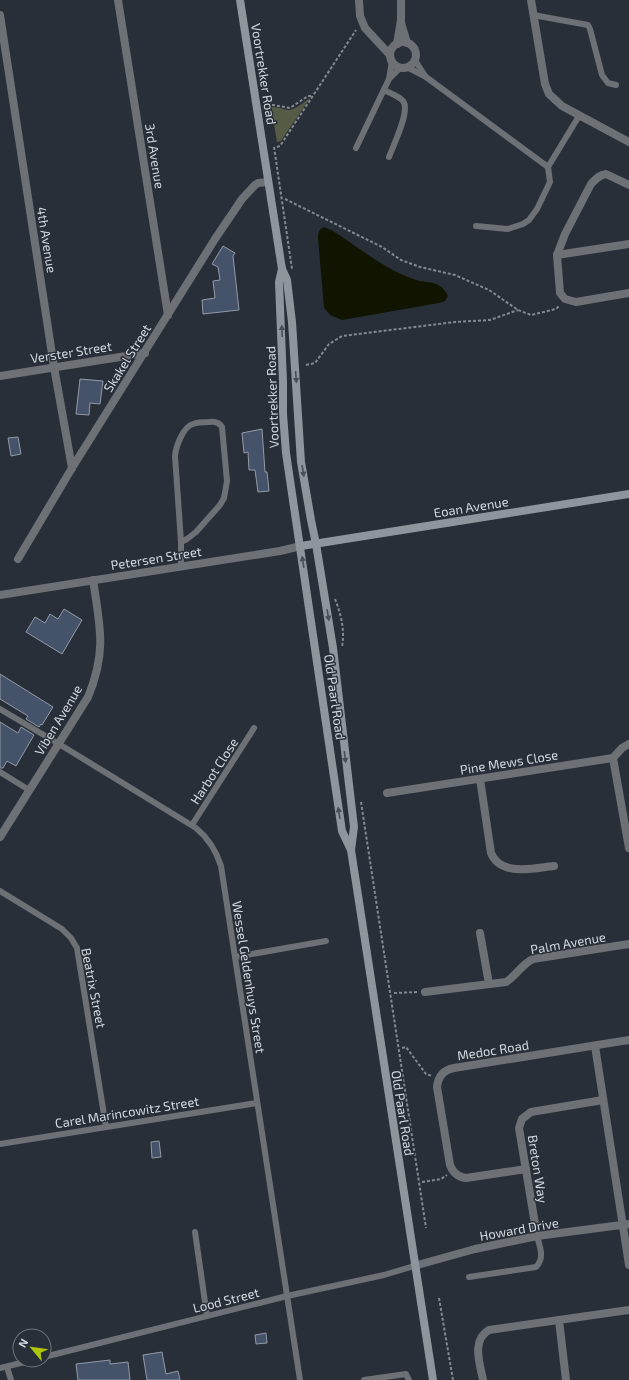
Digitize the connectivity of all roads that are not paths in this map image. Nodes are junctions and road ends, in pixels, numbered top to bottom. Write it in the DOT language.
graph roads {
  1 [pos="118,0"];
  2 [pos="240,0"];
  3 [pos="359,0"];
  4 [pos="401,0"];
  5 [pos="531,0"];
  6 [pos="0,15"];
  7 [pos="533,15"];
  8 [pos="401,20"];
  9 [pos="377,41"];
  10 [pos="407,43"];
  11 [pos="396,45"];
  12 [pos="391,58"];
  13 [pos="415,60"];
  14 [pos="404,67"];
  15 [pos="426,77"];
  16 [pos="390,79"];
  17 [pos="616,85"];
  18 [pos="384,90"];
  19 [pos="579,116"];
  20 [pos="629,142"];
  21 [pos="356,148"];
  22 [pos="389,157"];
  23 [pos="548,167"];
  24 [pos="268,182"];
  25 [pos="629,185"];
  26 [pos="476,226"];
  27 [pos="629,244"];
  28 [pos="556,255"];
  29 [pos="282,269"];
  30 [pos="629,293"];
  31 [pos="168,315"];
  32 [pos="145,353"];
  33 [pos="54,367"];
  34 [pos="0,376"];
  35 [pos="72,468"];
  36 [pos="629,494"];
  37 [pos="181,542"];
  38 [pos="316,544"];
  39 [pos="300,546"];
  40 [pos="18,559"];
  41 [pos="181,566"];
  42 [pos="94,580"];
  43 [pos="0,595"];
  44 [pos="0,710"];
  45 [pos="254,728"];
  46 [pos="59,744"];
  47 [pos="629,744"];
  48 [pos="613,758"];
  49 [pos="0,772"];
  50 [pos="480,779"];
  51 [pos="30,790"];
  52 [pos="387,793"];
  53 [pos="192,825"];
  54 [pos="0,838"];
  55 [pos="629,848"];
  56 [pos="351,850"];
  57 [pos="554,866"];
  58 [pos="0,891"];
  59 [pos="480,932"];
  60 [pos="326,941"];
  61 [pos="629,944"];
  62 [pos="235,957"];
  63 [pos="489,984"];
  64 [pos="425,992"];
  65 [pos="629,1040"];
  66 [pos="595,1046"];
  67 [pos="603,1100"];
  68 [pos="257,1103"];
  69 [pos="106,1127"];
  70 [pos="0,1144"];
  71 [pos="526,1169"];
  72 [pos="626,1224"];
  73 [pos="196,1232"];
  74 [pos="537,1236"];
  75 [pos="629,1265"];
  76 [pos="414,1266"];
  77 [pos="469,1277"];
  78 [pos="287,1296"];
  79 [pos="629,1310"];
  80 [pos="207,1316"];
  81 [pos="559,1320"];
  82 [pos="52,1355"];
  83 [pos="12,1366"];
  84 [pos="7,1367"];
  85 [pos="0,1368"];
  86 [pos="10,1380"];
  87 [pos="300,1380"];
  88 [pos="364,1380"];
  89 [pos="409,1380"];
  90 [pos="433,1380"];
  91 [pos="483,1380"];
  92 [pos="566,1380"];
  1 -- 31 [label="street, 3rd Avenue"];
  2 -- 24 [label="main road, Voortrekker Road"];
  3 -- 9 [label="street"];
  4 -- 8 [label="street"];
  5 -- 7 [label="street"];
  6 -- 33 [label="street, 4th Avenue"];
  7 -- 17 [label="lane"];
  7 -- 19 [label="street"];
  8 -- 10 [label="street"];
  8 -- 11 [label="street"];
  9 -- 11 [label="street"];
  9 -- 12 [label="street"];
  10 -- 11 [label="street"];
  10 -- 13 [label="street"];
  11 -- 12 [label="street"];
  12 -- 14 [label="street"];
  12 -- 16 [label="lane"];
  13 -- 14 [label="street"];
  13 -- 15 [label="lane"];
  14 -- 15 [label="lane"];
  14 -- 16 [label="lane"];
  15 -- 23 [label="lane"];
  16 -- 18 [label="lane"];
  18 -- 21 [label="lane"];
  18 -- 22 [label="lane"];
  19 -- 20 [label="street"];
  19 -- 23 [label="lane"];
  23 -- 26 [label="lane"];
  24 -- 29 [label="main road, Voortrekker Road"];
  24 -- 31 [label="street, Skakel Street"];
  25 -- 28 [label="street"];
  27 -- 28 [label="street"];
  28 -- 30 [label="street"];
  29 -- 38 [label="main road, Voortrekker Road, one-way"];
  39 -- 29 [label="main road, Voortrekker Road, one-way"];
  31 -- 32 [label="street, Skakel Street"];
  32 -- 33 [label="street, Verster Street"];
  32 -- 35 [label="street, Skakel Street"];
  33 -- 34 [label="street, Verster Street"];
  33 -- 35 [label="street, 4th Avenue"];
  35 -- 40 [label="street, Skakel Street"];
  36 -- 38 [label="main road, Eoan Avenue"];
  37 -- 37 [label="lane"];
  37 -- 41 [label="lane"];
  38 -- 39 [label="main road, Petersen Street"];
  38 -- 56 [label="main road, Old Paarl Road, one-way"];
  39 -- 41 [label="street, Petersen Street"];
  56 -- 39 [label="main road, Old Paarl Road, one-way"];
  41 -- 42 [label="street, Petersen Street"];
  42 -- 43 [label="street, Petersen Street"];
  42 -- 46 [label="street, Viben Avenue"];
  44 -- 46 [label="lane, Wessel Geldenhuys Street"];
  45 -- 53 [label="lane, Harbot Close"];
  46 -- 51 [label="street, Viben Avenue"];
  46 -- 53 [label="lane, Wessel Geldenhuys Street"];
  47 -- 48 [label="street"];
  48 -- 50 [label="street, Pine Mews Close"];
  48 -- 55 [label="street"];
  49 -- 51 [label="lane"];
  50 -- 52 [label="street, Pine Mews Close"];
  50 -- 57 [label="street"];
  51 -- 54 [label="street, Viben Avenue"];
  53 -- 62 [label="lane, Wessel Geldenhuys Street"];
  56 -- 76 [label="main road, Old Paarl Road"];
  58 -- 69 [label="lane, Beatrix Street"];
  59 -- 63 [label="street"];
  60 -- 62 [label="lane"];
  61 -- 63 [label="street, Palm Avenue"];
  62 -- 68 [label="lane, Wessel Geldenhuys Street"];
  63 -- 64 [label="street, Palm Avenue"];
  65 -- 66 [label="street, Medoc Road"];
  66 -- 67 [label="street"];
  66 -- 71 [label="street, Medoc Road"];
  67 -- 71 [label="street, Breton Way"];
  67 -- 72 [label="street"];
  68 -- 69 [label="lane, Carel Marincowitz Street"];
  68 -- 78 [label="lane, Wessel Geldenhuys Street"];
  69 -- 70 [label="lane, Carel Marincowitz Street"];
  71 -- 74 [label="street, Breton Way"];
  72 -- 74 [label="street, Howard Drive"];
  72 -- 75 [label="street"];
  73 -- 80 [label="lane"];
  74 -- 76 [label="street, Howard Drive"];
  74 -- 77 [label="lane"];
  76 -- 78 [label="lane, Lood Street"];
  76 -- 90 [label="main road, Old Paarl Road"];
  78 -- 80 [label="lane, Lood Street"];
  78 -- 87 [label="lane, Wessel Geldenhuys Street"];
  79 -- 81 [label="street"];
  80 -- 82 [label="lane, Lood Street"];
  81 -- 91 [label="street"];
  81 -- 92 [label="street"];
  83 -- 84 [label="lane"];
  84 -- 85 [label="lane"];
  84 -- 86 [label="lane"];
  88 -- 89 [label="lane"];
}
